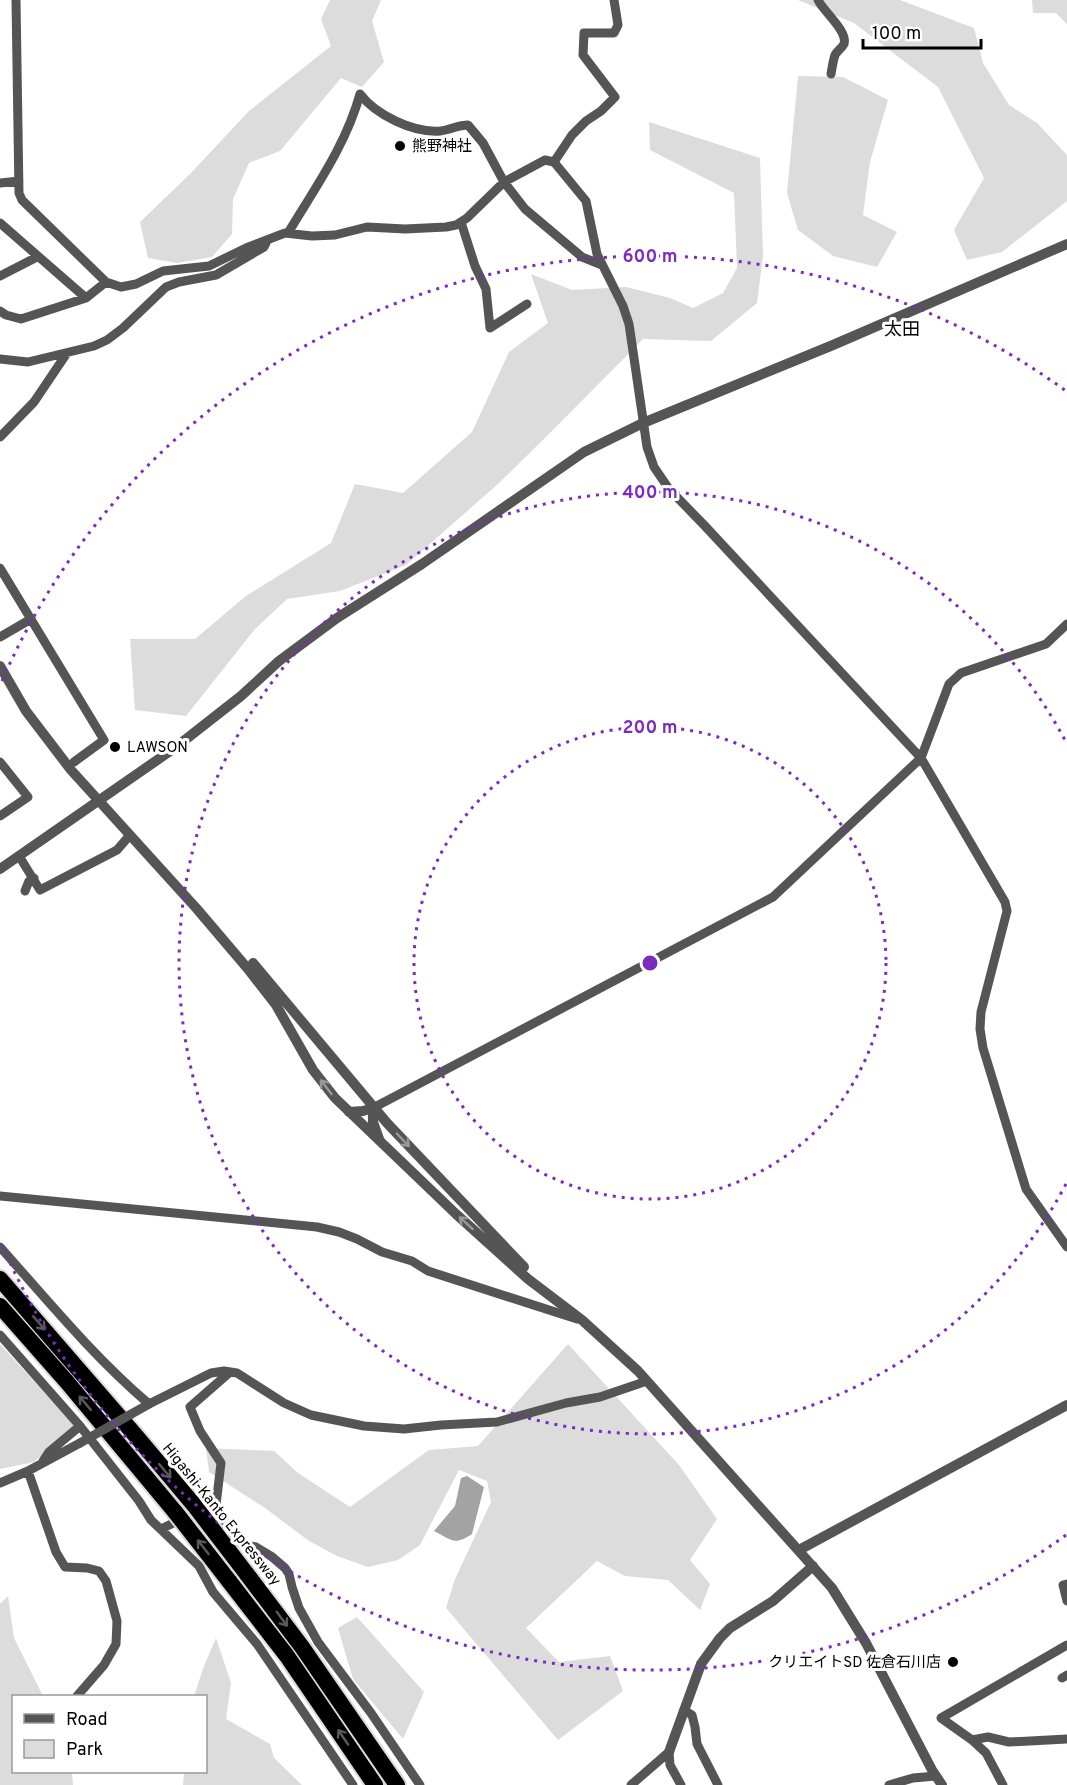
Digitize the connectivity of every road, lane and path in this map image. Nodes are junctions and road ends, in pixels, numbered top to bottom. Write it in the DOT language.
graph roads {
  1 [pos="16,0"];
  2 [pos="614,0"];
  3 [pos="818,0"];
  4 [pos="831,74"];
  5 [pos="554,162"];
  6 [pos="18,181"];
  7 [pos="504,182"];
  8 [pos="0,183"];
  9 [pos="460,222"];
  10 [pos="2,227"];
  11 [pos="288,233"];
  12 [pos="270,239"];
  13 [pos="1067,244"];
  14 [pos="37,257"];
  15 [pos="602,265"];
  16 [pos="0,276"];
  17 [pos="106,282"];
  18 [pos="86,298"];
  19 [pos="527,304"];
  20 [pos="0,311"];
  21 [pos="67,353"];
  22 [pos="0,359"];
  23 [pos="643,423"];
  24 [pos="0,437"];
  25 [pos="0,568"];
  26 [pos="31,619"];
  27 [pos="1067,624"];
  28 [pos="0,637"];
  29 [pos="0,666"];
  30 [pos="921,758"];
  31 [pos="0,762"];
  32 [pos="74,762"];
  33 [pos="99,801"];
  34 [pos="0,816"];
  35 [pos="130,835"];
  36 [pos="20,856"];
  37 [pos="0,869"];
  38 [pos="33,878"];
  39 [pos="26,891"];
  40 [pos="197,909"];
  41 [pos="374,1108"];
  42 [pos="349,1112"];
  43 [pos="379,1140"];
  44 [pos="0,1196"];
  45 [pos="0,1247"];
  46 [pos="1067,1247"];
  47 [pos="0,1279"];
  48 [pos="558,1302"];
  49 [pos="0,1306"];
  50 [pos="582,1320"];
  51 [pos="0,1335"];
  52 [pos="230,1372"];
  53 [pos="647,1381"];
  54 [pos="149,1404"];
  55 [pos="1067,1405"];
  56 [pos="80,1426"];
  57 [pos="42,1463"];
  58 [pos="28,1471"];
  59 [pos="0,1483"];
  60 [pos="216,1505"];
  61 [pos="161,1529"];
  62 [pos="799,1550"];
  63 [pos="813,1566"];
  64 [pos="1067,1584"];
  65 [pos="1067,1601"];
  66 [pos="1067,1645"];
  67 [pos="78,1695"];
  68 [pos="684,1710"];
  69 [pos="1067,1739"];
  70 [pos="972,1740"];
  71 [pos="669,1752"];
  72 [pos="939,1781"];
  73 [pos="353,1785"];
  74 [pos="375,1785"];
  75 [pos="397,1785"];
  76 [pos="420,1785"];
  77 [pos="631,1785"];
  78 [pos="681,1785"];
  79 [pos="718,1785"];
  80 [pos="889,1785"];
  81 [pos="1003,1785"];
  1 -- 6 [label="street"];
  2 -- 5 [label="street"];
  3 -- 4 [label="street"];
  5 -- 7 [label="street"];
  5 -- 15 [label="street"];
  6 -- 8 [label="street"];
  6 -- 17 [label="street"];
  7 -- 9 [label="street"];
  7 -- 11 [label="street"];
  7 -- 15 [label="street"];
  9 -- 11 [label="street"];
  9 -- 19 [label="street"];
  10 -- 14 [label="street"];
  11 -- 12 [label="street"];
  12 -- 17 [label="street"];
  12 -- 21 [label="street"];
  13 -- 23 [label="street"];
  14 -- 16 [label="street"];
  14 -- 18 [label="street"];
  15 -- 23 [label="street"];
  17 -- 18 [label="street"];
  18 -- 20 [label="street"];
  21 -- 22 [label="street"];
  21 -- 24 [label="street"];
  23 -- 30 [label="street"];
  23 -- 33 [label="street"];
  25 -- 26 [label="street"];
  26 -- 28 [label="street"];
  26 -- 32 [label="street"];
  27 -- 30 [label="street"];
  29 -- 33 [label="street"];
  30 -- 41 [label="street"];
  30 -- 46 [label="street"];
  31 -- 34 [label="street"];
  33 -- 35 [label="street"];
  33 -- 36 [label="street"];
  35 -- 38 [label="street"];
  35 -- 40 [label="street"];
  36 -- 37 [label="street"];
  36 -- 38 [label="street"];
  38 -- 39 [label="street"];
  40 -- 41 [label="street"];
  42 -- 40 [label="street, one-way"];
  41 -- 42 [label="street"];
  41 -- 43 [label="street"];
  41 -- 48 [label="street, one-way"];
  42 -- 43 [label="street"];
  48 -- 43 [label="street, one-way"];
  44 -- 50 [label="street"];
  45 -- 54 [label="street"];
  47 -- 75 [label="highway, Higashi-Kanto Expressway, one-way, bridge"];
  48 -- 50 [label="street"];
  74 -- 49 [label="highway, one-way, bridge"];
  50 -- 53 [label="street"];
  51 -- 56 [label="street"];
  52 -- 53 [label="street"];
  52 -- 54 [label="street"];
  52 -- 60 [label="street"];
  53 -- 62 [label="street"];
  54 -- 57 [label="street, bridge"];
  55 -- 62 [label="street"];
  56 -- 57 [label="street"];
  56 -- 61 [label="street"];
  57 -- 58 [label="street"];
  58 -- 59 [label="street"];
  58 -- 67 [label="street"];
  60 -- 61 [label="street"];
  60 -- 76 [label="street"];
  61 -- 73 [label="street"];
  62 -- 63 [label="street"];
  63 -- 68 [label="street"];
  63 -- 72 [label="street"];
  64 -- 65 [label="street"];
  66 -- 70 [label="street"];
  68 -- 71 [label="street"];
  68 -- 79 [label="street"];
  69 -- 70 [label="street"];
  70 -- 81 [label="street"];
  71 -- 77 [label="street"];
  71 -- 78 [label="street"];
  72 -- 80 [label="street"];
}
